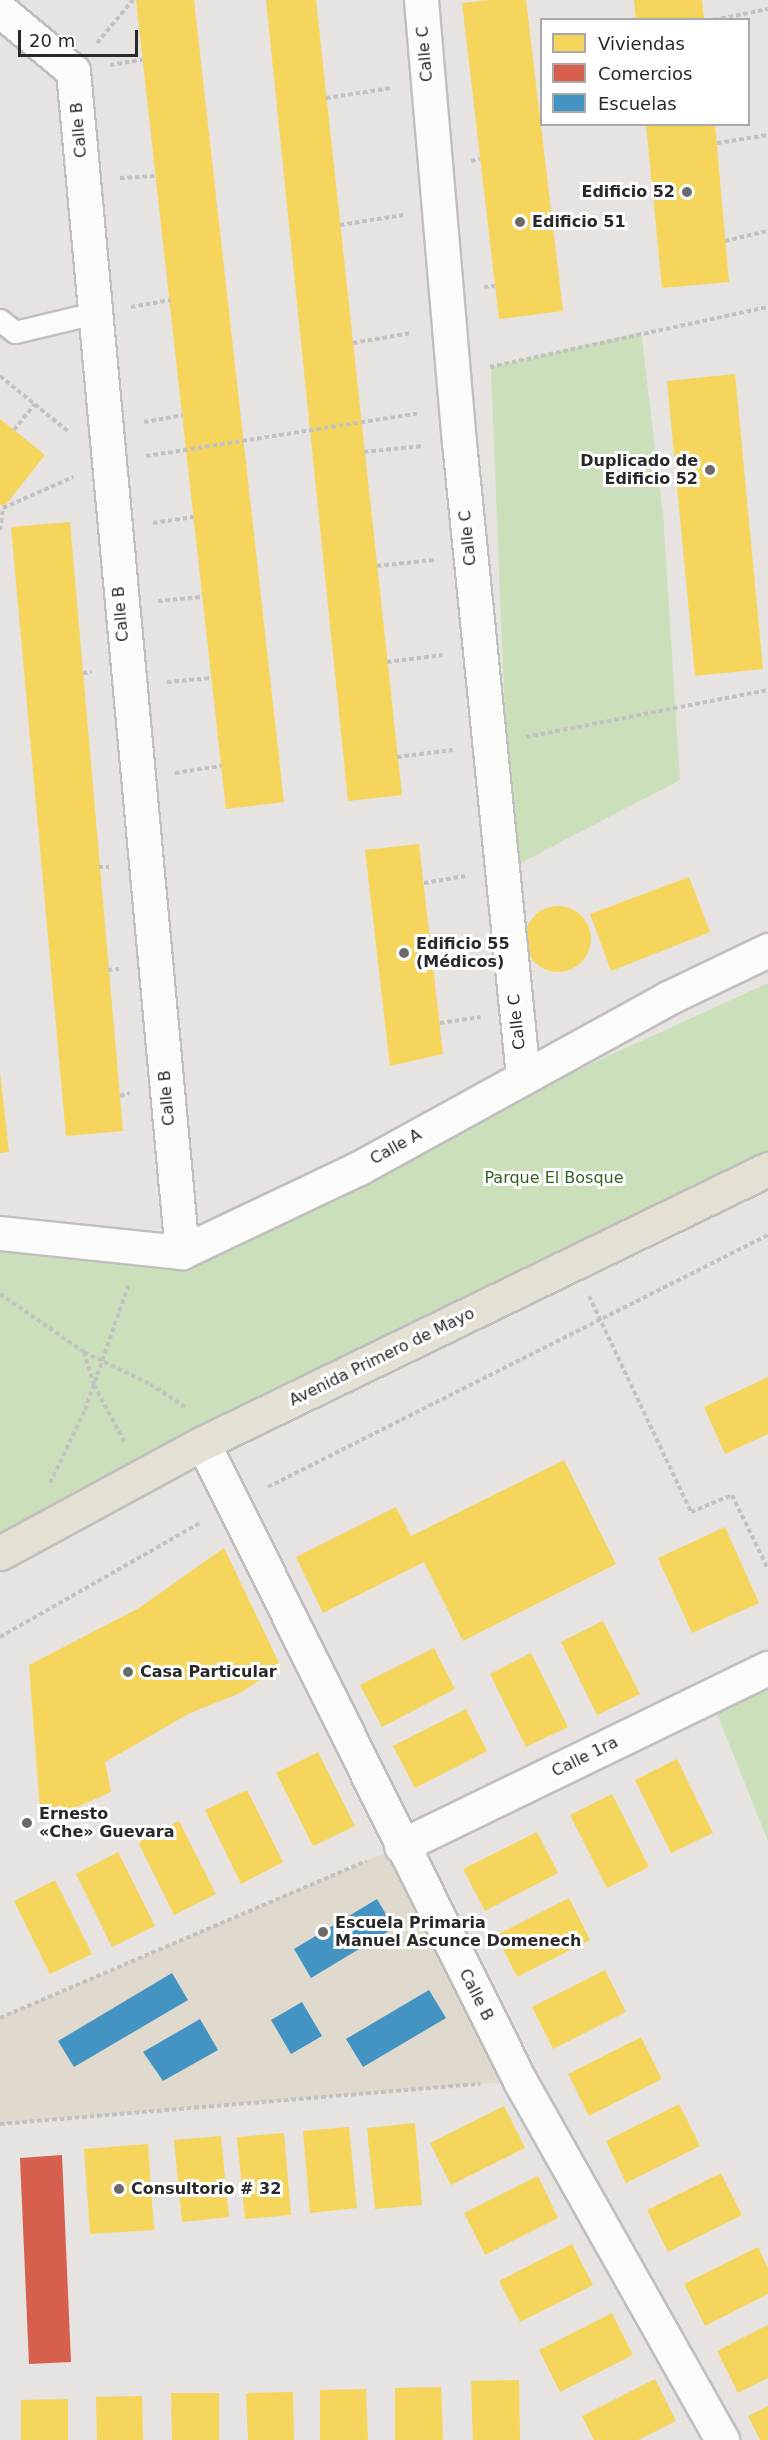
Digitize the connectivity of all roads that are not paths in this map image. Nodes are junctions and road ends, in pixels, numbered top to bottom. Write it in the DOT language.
graph roads {
  1 [pos="421,0"];
  2 [pos="0,10"];
  3 [pos="95,313"];
  4 [pos="0,320"];
  5 [pos="768,950"];
  6 [pos="523,1076"];
  7 [pos="768,1169"];
  8 [pos="0,1233"];
  9 [pos="182,1252"];
  10 [pos="203,1443"];
  11 [pos="0,1553"];
  12 [pos="768,1668"];
  13 [pos="401,1846"];
  14 [pos="722,2440"];
  1 -- 6 [label="street, Calle C"];
  2 -- 3 [label="street, Calle B"];
  3 -- 4 [label="lane"];
  3 -- 9 [label="street, Calle B"];
  5 -- 6 [label="street, Calle A"];
  6 -- 9 [label="street, Calle A"];
  7 -- 10 [label="main road, Avenida Primero de Mayo"];
  8 -- 9 [label="street"];
  10 -- 11 [label="main road, Avenida Primero de Mayo"];
  10 -- 13 [label="street, Calle B"];
  12 -- 13 [label="street, Calle 1ra"];
  13 -- 14 [label="street, Calle B"];
}
